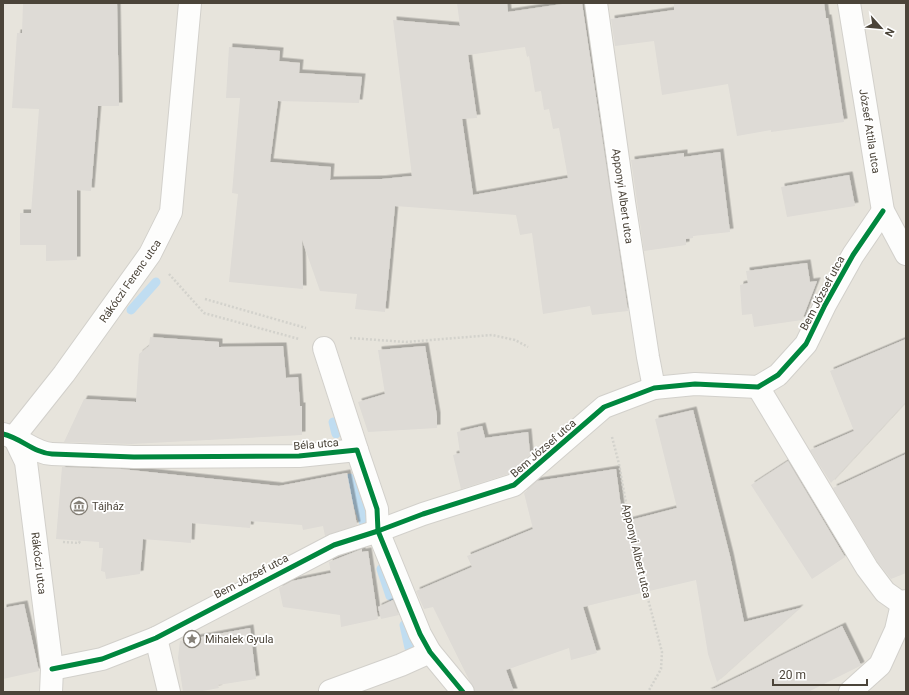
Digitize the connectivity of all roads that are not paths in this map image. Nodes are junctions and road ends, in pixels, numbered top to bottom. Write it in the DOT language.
graph roads {
  1 [pos="190,3"];
  2 [pos="596,3"];
  3 [pos="849,3"];
  4 [pos="883,211"];
  5 [pos="906,254"];
  6 [pos="324,348"];
  7 [pos="758,387"];
  8 [pos="654,388"];
  9 [pos="8,435"];
  10 [pos="357,450"];
  11 [pos="378,531"];
  12 [pos="904,603"];
  13 [pos="156,638"];
  14 [pos="430,652"];
  15 [pos="52,669"];
  16 [pos="330,691"];
  17 [pos="51,692"];
  18 [pos="168,692"];
  19 [pos="462,692"];
  20 [pos="850,692"];
  1 -- 9 [label="street, Rákóczi Ferenc utca"];
  2 -- 8 [label="street, Apponyi Albert utca"];
  3 -- 4 [label="street, József Attila utca"];
  4 -- 5 [label="street, József Attila utca"];
  4 -- 7 [label="street, Bem József utca"];
  6 -- 10 [label="street, Béla utca"];
  7 -- 8 [label="street, Bem József utca"];
  7 -- 12 [label="street"];
  8 -- 11 [label="street, Bem József utca"];
  9 -- 10 [label="street, Béla utca"];
  9 -- 15 [label="street, Rákóczi utca"];
  10 -- 11 [label="street, Béla utca"];
  11 -- 13 [label="street, Bem József utca"];
  11 -- 14 [label="street, Béla utca"];
  12 -- 20 [label="street"];
  13 -- 15 [label="street, Bem József utca"];
  13 -- 18 [label="street"];
  14 -- 16 [label="street"];
  14 -- 19 [label="street, Béla utca"];
  15 -- 17 [label="street, Rákóczi utca"];
}
